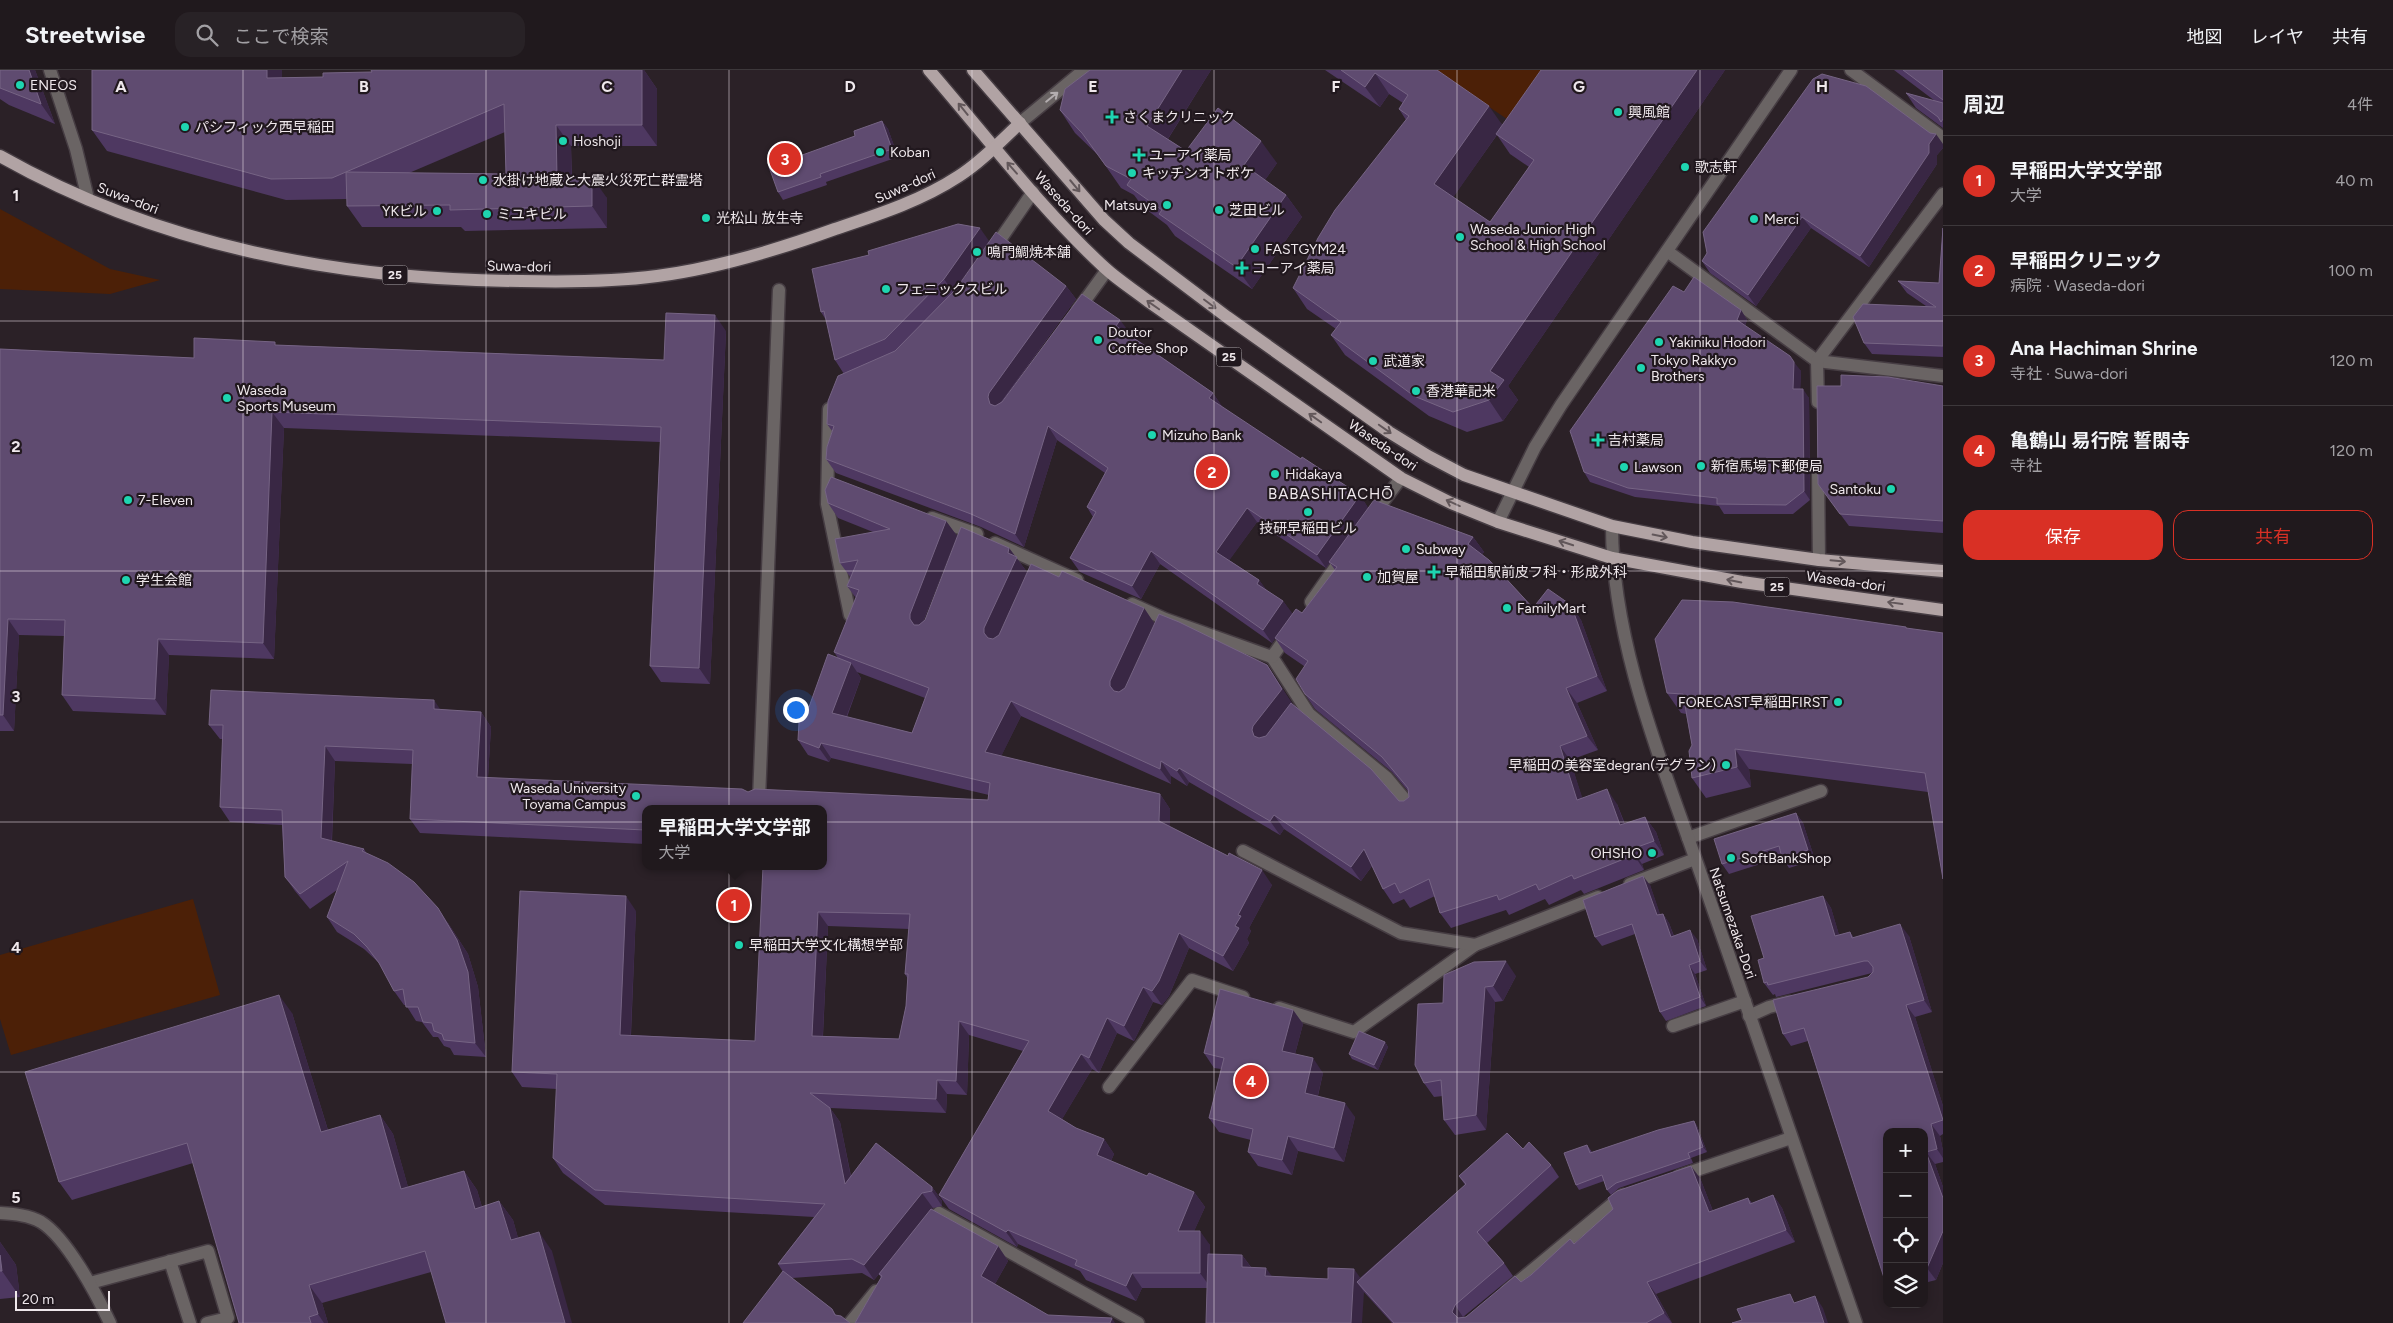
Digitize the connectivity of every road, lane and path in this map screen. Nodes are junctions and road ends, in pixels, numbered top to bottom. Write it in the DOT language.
graph roads {
  1 [pos="50,70"];
  2 [pos="929,70"];
  3 [pos="973,70"];
  4 [pos="1084,70"];
  5 [pos="1791,70"];
  6 [pos="1851,70"];
  7 [pos="1020,123"];
  8 [pos="1943,138"];
  9 [pos="993,147"];
  10 [pos="0,156"];
  11 [pos="1033,192"];
  12 [pos="1943,194"];
  13 [pos="88,199"];
  14 [pos="1666,251"];
  15 [pos="988,257"];
  16 [pos="1107,270"];
  17 [pos="779,290"];
  18 [pos="1072,318"];
  19 [pos="1817,361"];
  20 [pos="1943,376"];
  21 [pos="832,398"];
  22 [pos="1818,413"];
  23 [pos="1818,453"];
  24 [pos="1401,478"];
  25 [pos="1511,492"];
  26 [pos="920,513"];
  27 [pos="1498,522"];
  28 [pos="1612,526"];
  29 [pos="1364,527"];
  30 [pos="1353,543"];
  31 [pos="1612,558"];
  32 [pos="1819,560"];
  33 [pos="1943,571"];
  34 [pos="1085,583"];
  35 [pos="1120,599"];
  36 [pos="1943,610"];
  37 [pos="850,614"];
  38 [pos="1272,657"];
  39 [pos="1302,704"];
  40 [pos="1291,718"];
  41 [pos="1821,791"];
  42 [pos="759,799"];
  43 [pos="1412,808"];
  44 [pos="1688,838"];
  45 [pos="1243,851"];
  46 [pos="1695,859"];
  47 [pos="1475,945"];
  48 [pos="1798,1000"];
  49 [pos="1744,1001"];
  50 [pos="1749,1016"];
  51 [pos="1672,1026"];
  52 [pos="1109,1087"];
  53 [pos="1791,1138"];
  54 [pos="1667,1180"];
  55 [pos="1631,1192"];
  56 [pos="0,1213"];
  57 [pos="921,1235"];
  58 [pos="170,1261"];
  59 [pos="886,1279"];
  60 [pos="90,1283"];
  61 [pos="1500,1298"];
  62 [pos="110,1323"];
  63 [pos="190,1323"];
  64 [pos="207,1323"];
  65 [pos="850,1323"];
  66 [pos="1138,1323"];
  67 [pos="1856,1323"];
  1 -- 13 [label="street"];
  9 -- 2 [label="main road, Waseda-dori / 25, one-way"];
  3 -- 7 [label="main road, Waseda-dori / 25"];
  7 -- 4 [label="street, one-way"];
  5 -- 14 [label="street"];
  6 -- 8 [label="street"];
  7 -- 9 [label="main road, Suwa-dori / 25"];
  7 -- 25 [label="main road, Waseda-dori / 25, one-way"];
  11 -- 9 [label="main road, Waseda-dori / 25, one-way"];
  9 -- 13 [label="main road, Suwa-dori / 25"];
  10 -- 13 [label="main road, Suwa-dori / 25"];
  11 -- 15 [label="street"];
  11 -- 16 [label="main road, Waseda-dori / 25"];
  12 -- 19 [label="street"];
  14 -- 19 [label="street"];
  14 -- 25 [label="street"];
  16 -- 18 [label="street"];
  24 -- 16 [label="main road, Waseda-dori / 25, one-way"];
  17 -- 42 [label="street"];
  19 -- 20 [label="street"];
  19 -- 22 [label="street"];
  21 -- 37 [label="street"];
  23 -- 32 [label="street"];
  27 -- 24 [label="main road, Waseda-dori / 25, one-way"];
  24 -- 29 [label="street"];
  25 -- 27 [label="street"];
  25 -- 28 [label="main road, Waseda-dori / 25"];
  26 -- 34 [label="street"];
  31 -- 27 [label="main road, Waseda-dori / 25, one-way"];
  28 -- 31 [label="street, Natsumezaka-Dori"];
  28 -- 32 [label="main road, Waseda-dori / 25, one-way"];
  30 -- 38 [label="street"];
  36 -- 31 [label="main road, Waseda-dori / 25, one-way"];
  31 -- 44 [label="street, Natsumezaka-Dori"];
  32 -- 33 [label="main road, Waseda-dori / 25, one-way"];
  35 -- 38 [label="street"];
  38 -- 39 [label="street"];
  39 -- 40 [label="street"];
  39 -- 43 [label="street"];
  41 -- 44 [label="street"];
  44 -- 46 [label="street, Natsumezaka-Dori"];
  45 -- 47 [label="street"];
  46 -- 47 [label="street"];
  46 -- 49 [label="street, Natsumezaka-Dori"];
  47 -- 52 [label="street"];
  48 -- 50 [label="street"];
  49 -- 50 [label="street, Natsumezaka-Dori"];
  49 -- 51 [label="street"];
  50 -- 53 [label="street, Natsumezaka-Dori"];
  53 -- 54 [label="street"];
  53 -- 67 [label="street, Natsumezaka-Dori"];
  55 -- 61 [label="street"];
  56 -- 60 [label="street"];
  57 -- 66 [label="street"];
  58 -- 60 [label="street"];
  58 -- 63 [label="street"];
  58 -- 64 [label="street"];
  59 -- 65 [label="street"];
  60 -- 62 [label="street"];
}
